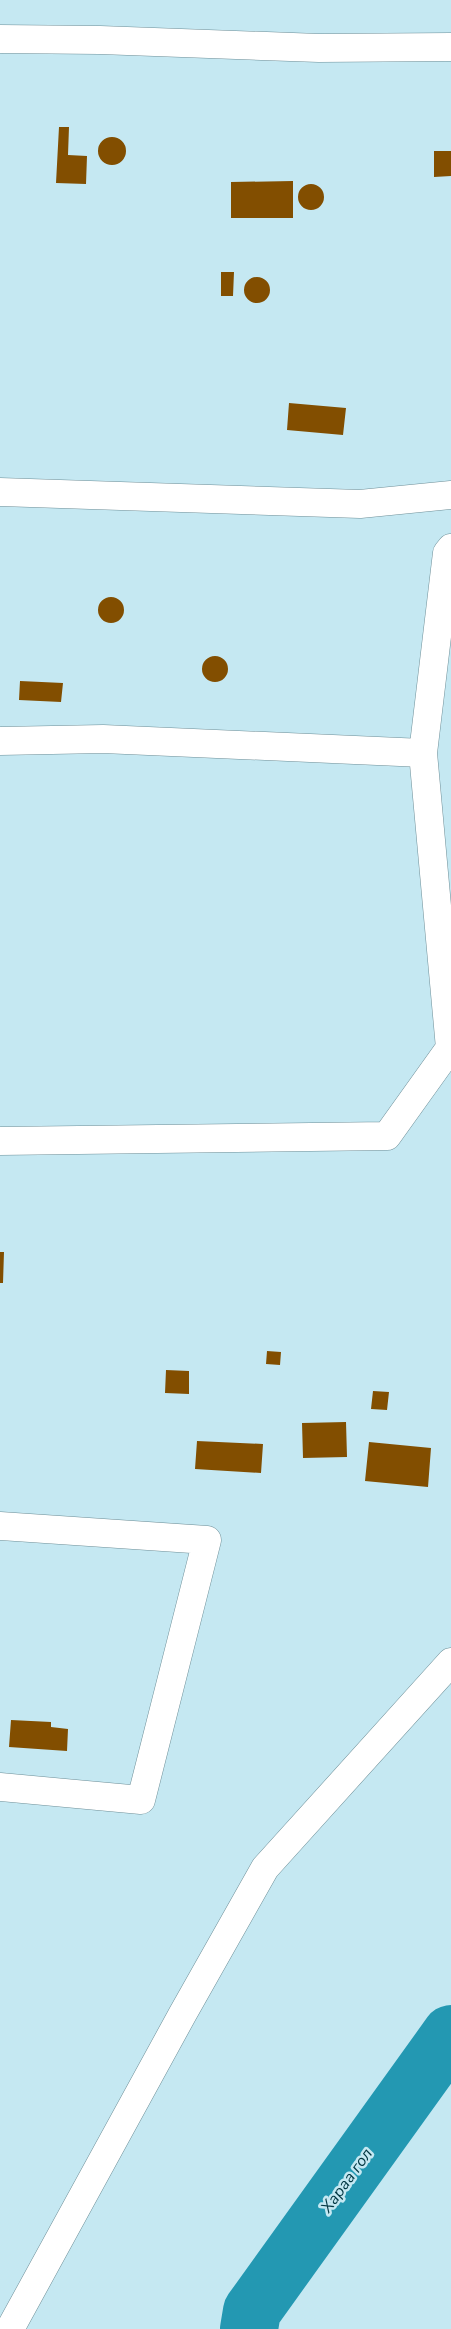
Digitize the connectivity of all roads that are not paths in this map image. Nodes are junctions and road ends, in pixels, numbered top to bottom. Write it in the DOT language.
graph roads {
  1 [pos="0,39"];
  2 [pos="451,47"];
  3 [pos="0,492"];
  4 [pos="451,495"];
  5 [pos="451,548"];
  6 [pos="0,741"];
  7 [pos="423,753"];
  8 [pos="0,1141"];
  9 [pos="0,1526"];
  10 [pos="451,1662"];
  11 [pos="0,1787"];
  12 [pos="10,2329"];
  1 -- 2 [label="street"];
  3 -- 4 [label="street"];
  5 -- 7 [label="street"];
  6 -- 7 [label="street"];
  7 -- 8 [label="street"];
  9 -- 11 [label="street"];
  10 -- 12 [label="street"];
}
